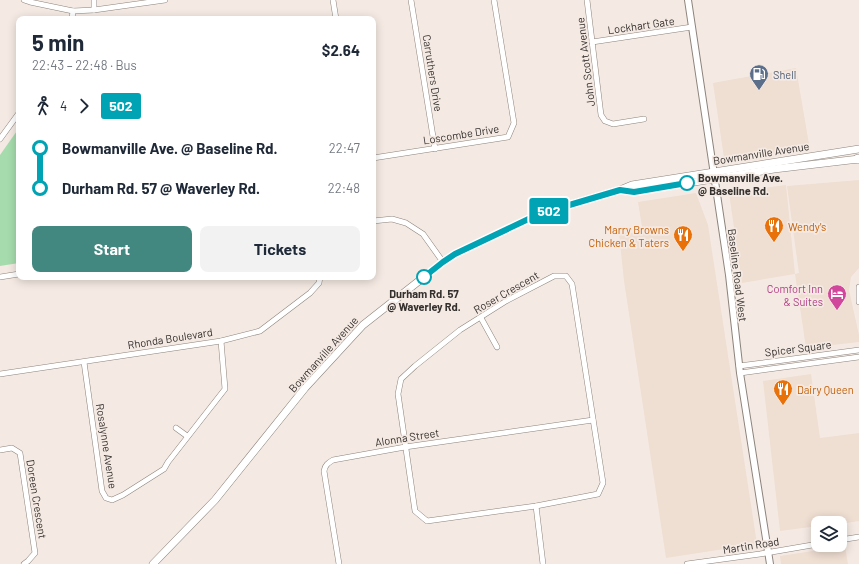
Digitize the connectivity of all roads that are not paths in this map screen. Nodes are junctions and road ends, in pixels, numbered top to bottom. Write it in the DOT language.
graph roads {
  1 [pos="24,0"];
  2 [pos="94,0"];
  3 [pos="165,0"];
  4 [pos="333,0"];
  5 [pos="411,0"];
  6 [pos="494,0"];
  7 [pos="587,0"];
  8 [pos="688,0"];
  9 [pos="94,10"];
  10 [pos="73,11"];
  11 [pos="72,16"];
  12 [pos="336,16"];
  13 [pos="692,27"];
  14 [pos="592,42"];
  15 [pos="16,117"];
  16 [pos="644,120"];
  17 [pos="0,139"];
  18 [pos="435,149"];
  19 [pos="859,149"];
  20 [pos="376,158"];
  21 [pos="859,159"];
  22 [pos="714,175"];
  23 [pos="376,221"];
  24 [pos="443,262"];
  25 [pos="16,274"];
  26 [pos="0,277"];
  27 [pos="320,280"];
  28 [pos="859,287"];
  29 [pos="859,302"];
  30 [pos="481,318"];
  31 [pos="221,341"];
  32 [pos="497,347"];
  33 [pos="859,350"];
  34 [pos="859,357"];
  35 [pos="84,362"];
  36 [pos="739,366"];
  37 [pos="740,373"];
  38 [pos="0,374"];
  39 [pos="593,420"];
  40 [pos="176,428"];
  41 [pos="187,436"];
  42 [pos="405,447"];
  43 [pos="0,450"];
  44 [pos="536,506"];
  45 [pos="859,537"];
  46 [pos="847,539"];
  47 [pos="811,545"];
  48 [pos="768,553"];
  49 [pos="24,564"];
  50 [pos="153,564"];
  51 [pos="339,564"];
  52 [pos="543,564"];
  53 [pos="687,564"];
  54 [pos="770,564"];
  1 -- 10 [label="street"];
  2 -- 9 [label="street"];
  3 -- 9 [label="street"];
  4 -- 12 [label="street"];
  5 -- 18 [label="street, Carruthers Drive"];
  6 -- 18 [label="street, Loscombe Drive"];
  7 -- 14 [label="street, John Scott Avenue"];
  8 -- 13 [label="street, Baseline Road West"];
  9 -- 10 [label="street"];
  10 -- 11 [label="street"];
  13 -- 14 [label="street, Lockhart Gate"];
  13 -- 22 [label="street, Baseline Road West"];
  14 -- 16 [label="street, John Scott Avenue"];
  15 -- 17 [label="street"];
  18 -- 20 [label="street, Loscombe Drive"];
  19 -- 22 [label="main road, Bowmanville Avenue"];
  21 -- 22 [label="main road, Bowmanville Avenue"];
  22 -- 24 [label="main road, Bowmanville Avenue"];
  22 -- 36 [label="street, Baseline Road West"];
  23 -- 24 [label="street"];
  24 -- 50 [label="main road, Bowmanville Avenue"];
  25 -- 26 [label="street"];
  27 -- 31 [label="street, Rhonda Boulevard"];
  28 -- 29 [label="street"];
  30 -- 32 [label="street"];
  30 -- 39 [label="street, Roser Crescent"];
  30 -- 42 [label="street, Roser Crescent"];
  31 -- 35 [label="street, Rhonda Boulevard"];
  31 -- 41 [label="street, Rosalynne Avenue"];
  33 -- 36 [label="street, Spicer Square"];
  34 -- 37 [label="street, Spicer Square"];
  35 -- 38 [label="street, Rhonda Boulevard"];
  35 -- 41 [label="street, Rosalynne Avenue"];
  36 -- 37 [label="street, Baseline Road West"];
  37 -- 48 [label="street, Baseline Road West"];
  39 -- 42 [label="street, Alonna Street"];
  39 -- 44 [label="street, Roser Crescent"];
  40 -- 41 [label="street"];
  42 -- 44 [label="street, Roser Crescent"];
  42 -- 51 [label="street, Alonna Street"];
  43 -- 49 [label="street, Doreen Crescent"];
  44 -- 52 [label="street"];
  45 -- 46 [label="street"];
  47 -- 48 [label="street, Martin Road"];
  48 -- 53 [label="street, Martin Road"];
  48 -- 54 [label="street, Baseline Road West"];
}
